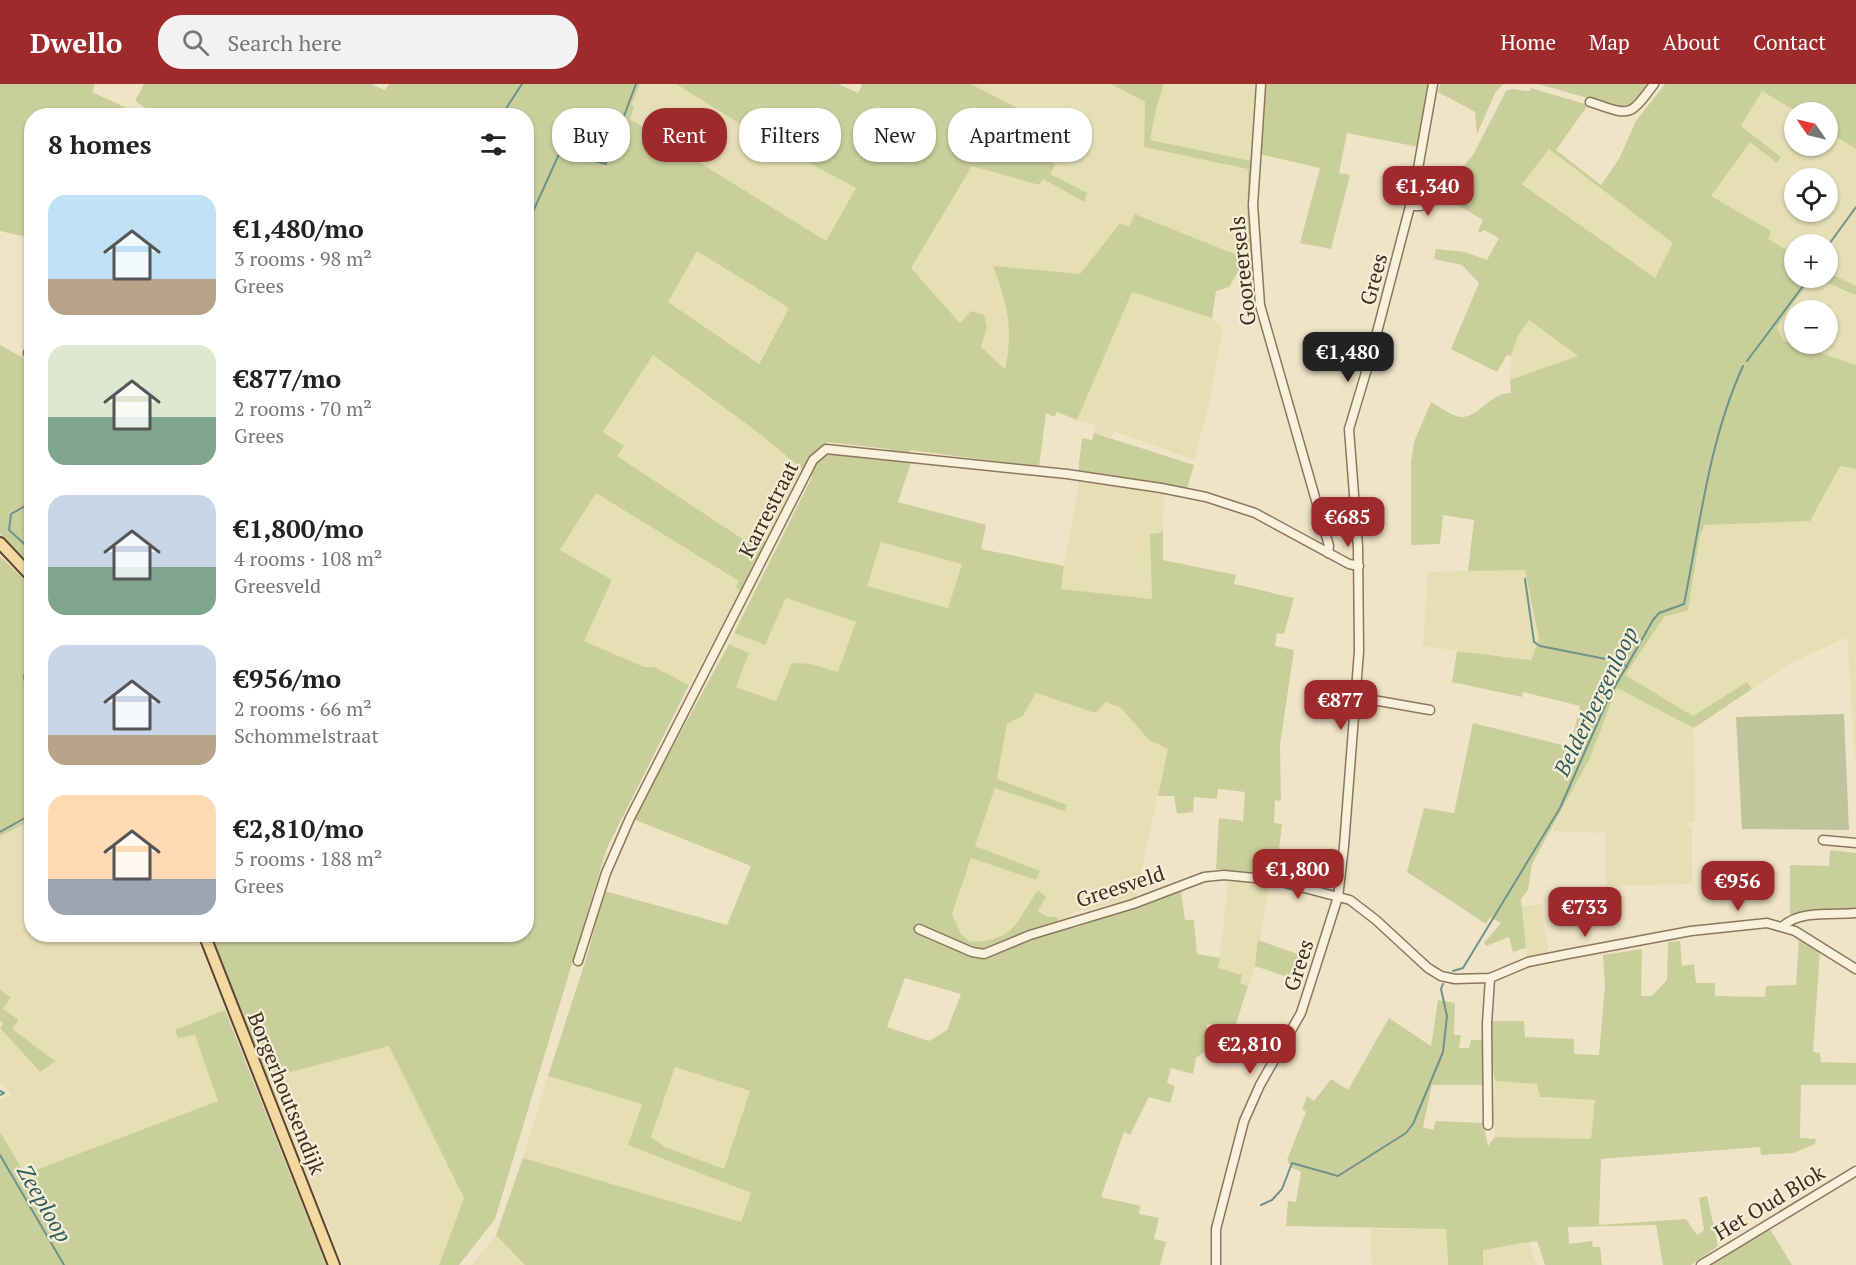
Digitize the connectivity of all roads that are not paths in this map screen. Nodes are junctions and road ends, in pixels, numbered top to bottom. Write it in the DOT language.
graph roads {
  1 [pos="1261,84"];
  2 [pos="1433,84"];
  3 [pos="1654,84"];
  4 [pos="1590,102"];
  5 [pos="1436,192"];
  6 [pos="1410,206"];
  7 [pos="0,543"];
  8 [pos="1328,553"];
  9 [pos="1359,566"];
  10 [pos="24,568"];
  11 [pos="1356,697"];
  12 [pos="1430,710"];
  13 [pos="1823,840"];
  14 [pos="1856,843"];
  15 [pos="1338,897"];
  16 [pos="1856,913"];
  17 [pos="1783,926"];
  18 [pos="919,929"];
  19 [pos="207,942"];
  20 [pos="578,961"];
  21 [pos="1856,969"];
  22 [pos="1490,978"];
  23 [pos="1488,1125"];
  24 [pos="1856,1171"];
  25 [pos="334,1265"];
  26 [pos="1216,1265"];
  27 [pos="1701,1265"];
  1 -- 8 [label="street, Gooreersels"];
  2 -- 6 [label="street, Grees"];
  3 -- 4 [label="street"];
  5 -- 6 [label="street"];
  6 -- 9 [label="street, Grees"];
  7 -- 10 [label="main road"];
  8 -- 9 [label="street, Karrestraat"];
  8 -- 20 [label="street, Karrestraat"];
  9 -- 11 [label="street, Grees"];
  11 -- 12 [label="street"];
  11 -- 15 [label="street, Grees"];
  13 -- 14 [label="street"];
  15 -- 18 [label="street, Greesveld"];
  15 -- 22 [label="street, Greesveld"];
  15 -- 26 [label="street, Grees"];
  16 -- 17 [label="street"];
  17 -- 21 [label="street"];
  17 -- 22 [label="street"];
  19 -- 25 [label="main road, Borgerhoutsendijk"];
  22 -- 23 [label="street"];
  24 -- 27 [label="street, Het Oud Blok"];
}
